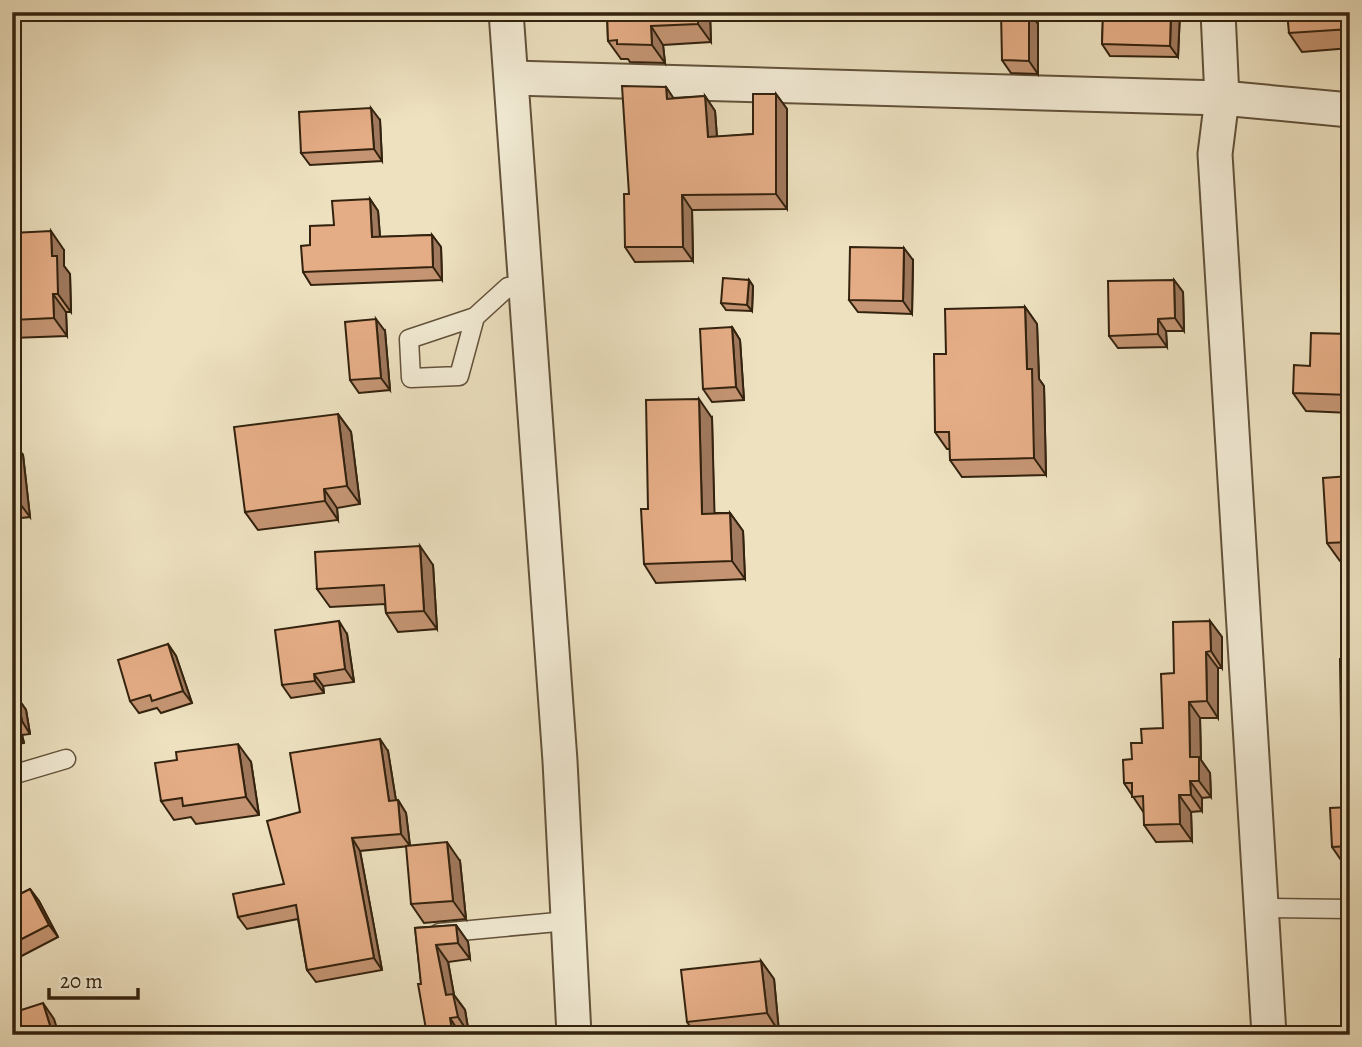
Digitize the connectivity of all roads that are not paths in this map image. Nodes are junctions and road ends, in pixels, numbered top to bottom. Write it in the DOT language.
graph roads {
  1 [pos="506,12"];
  2 [pos="1218,12"];
  3 [pos="512,78"];
  4 [pos="1222,98"];
  5 [pos="1350,110"];
  6 [pos="526,285"];
  7 [pos="475,317"];
  8 [pos="66,759"];
  9 [pos="12,775"];
  10 [pos="1263,908"];
  11 [pos="1350,909"];
  12 [pos="568,921"];
  13 [pos="426,934"];
  14 [pos="574,1035"];
  15 [pos="1269,1035"];
  1 -- 3 [label="street"];
  2 -- 4 [label="street"];
  3 -- 4 [label="street"];
  3 -- 6 [label="street"];
  4 -- 5 [label="street"];
  4 -- 10 [label="street"];
  6 -- 7 [label="lane"];
  6 -- 12 [label="street"];
  8 -- 9 [label="lane"];
  10 -- 11 [label="lane"];
  10 -- 15 [label="street"];
  12 -- 13 [label="lane"];
  12 -- 14 [label="street"];
}
